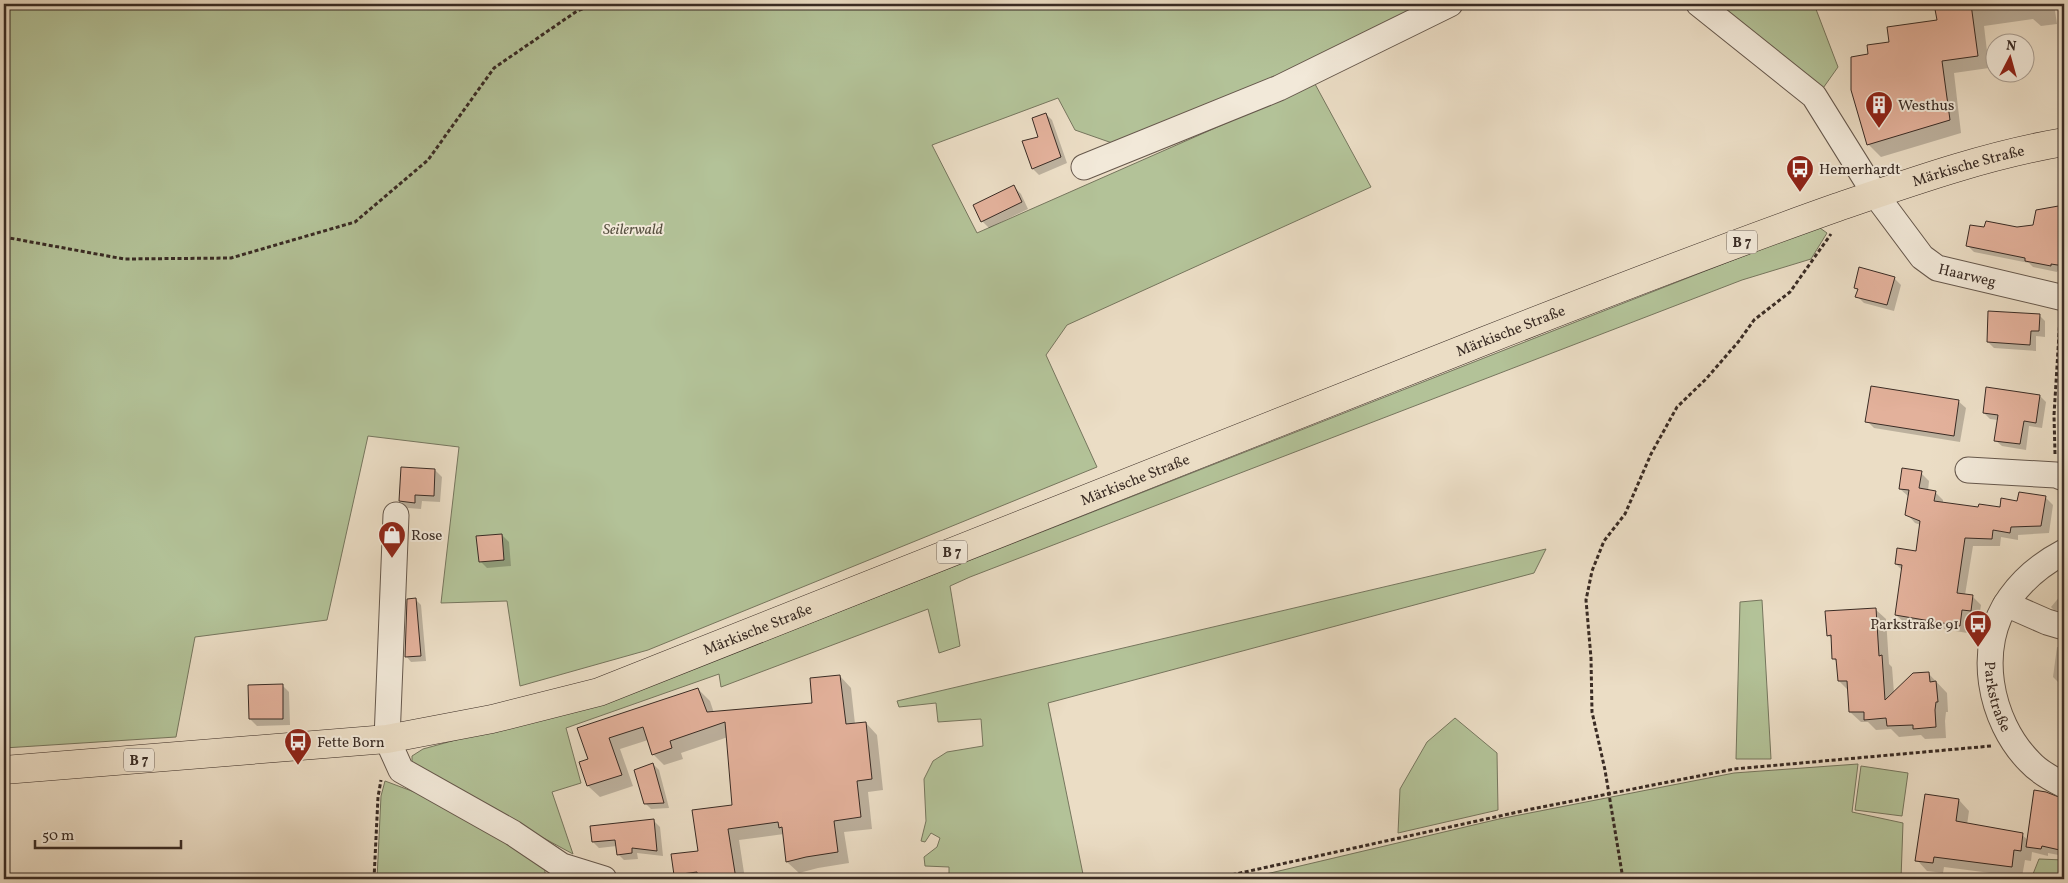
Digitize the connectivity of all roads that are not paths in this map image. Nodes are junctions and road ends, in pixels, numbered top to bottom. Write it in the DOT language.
graph roads {
  1 [pos="1450,4"];
  2 [pos="1699,4"];
  3 [pos="2064,142"];
  4 [pos="1084,167"];
  5 [pos="1875,194"];
  6 [pos="2062,297"];
  7 [pos="1968,470"];
  8 [pos="2060,476"];
  9 [pos="396,515"];
  10 [pos="2064,552"];
  11 [pos="2006,604"];
  12 [pos="2064,627"];
  13 [pos="387,740"];
  14 [pos="4,770"];
  15 [pos="2064,785"];
  16 [pos="562,872"];
  17 [pos="604,879"];
  1 -- 4 [label="street"];
  2 -- 5 [label="street"];
  3 -- 5 [label="main road, Märkische Straße / B 7"];
  5 -- 6 [label="street, Haarweg"];
  5 -- 13 [label="main road, Märkische Straße / B 7"];
  7 -- 8 [label="street"];
  9 -- 13 [label="street"];
  10 -- 11 [label="street, Parkstraße"];
  11 -- 12 [label="street"];
  11 -- 15 [label="street, Parkstraße"];
  13 -- 14 [label="main road, Märkische Straße / B 7"];
  13 -- 16 [label="street"];
  16 -- 17 [label="street"];
}
